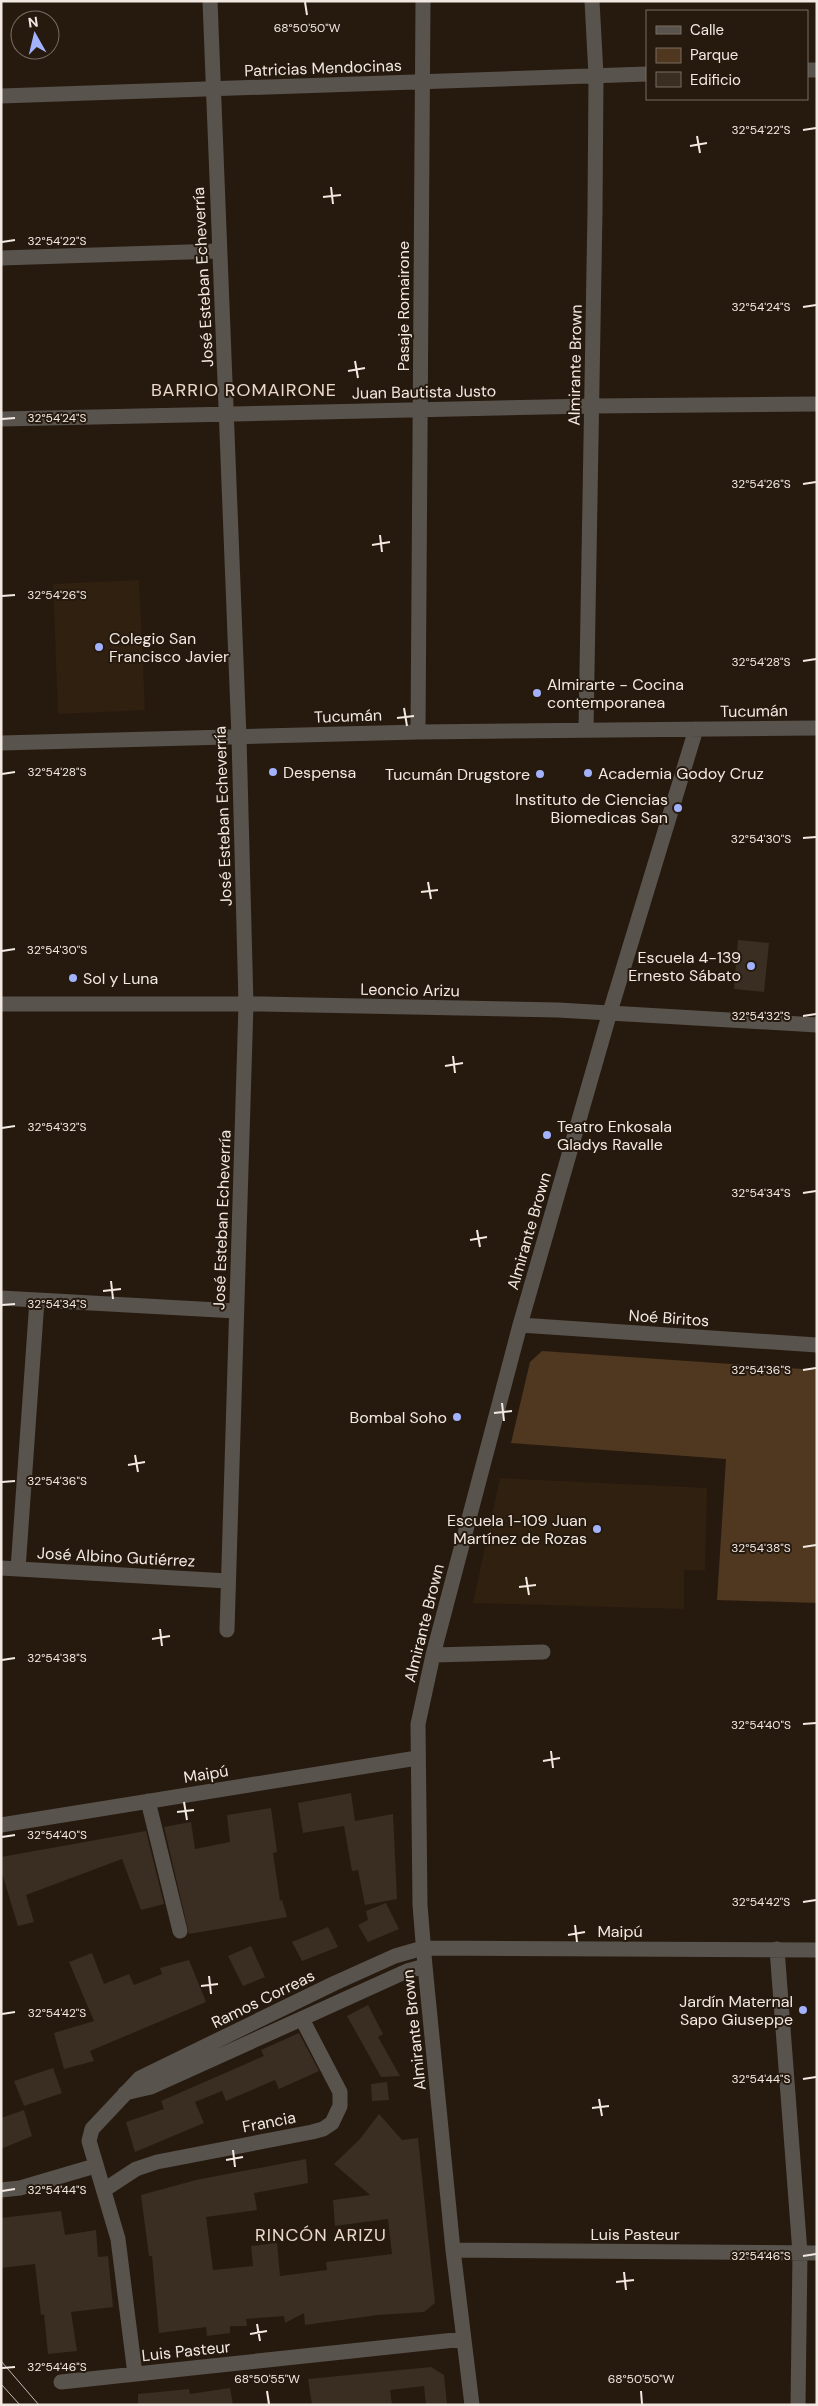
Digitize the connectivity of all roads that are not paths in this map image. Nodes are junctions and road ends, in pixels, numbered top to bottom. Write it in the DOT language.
graph roads {
  1 [pos="210,1"];
  2 [pos="423,1"];
  3 [pos="592,1"];
  4 [pos="646,74"];
  5 [pos="596,75"];
  6 [pos="422,81"];
  7 [pos="212,90"];
  8 [pos="1,96"];
  9 [pos="219,251"];
  10 [pos="1,258"];
  11 [pos="817,404"];
  12 [pos="592,406"];
  13 [pos="420,410"];
  14 [pos="227,413"];
  15 [pos="1,419"];
  16 [pos="817,728"];
  17 [pos="586,729"];
  18 [pos="696,729"];
  19 [pos="418,732"];
  20 [pos="239,737"];
  21 [pos="1,743"];
  22 [pos="1,1004"];
  23 [pos="246,1004"];
  24 [pos="610,1012"];
  25 [pos="817,1025"];
  26 [pos="1,1298"];
  27 [pos="37,1300"];
  28 [pos="236,1311"];
  29 [pos="520,1325"];
  30 [pos="817,1345"];
  31 [pos="1,1568"];
  32 [pos="18,1569"];
  33 [pos="228,1581"];
  34 [pos="227,1630"];
  35 [pos="543,1652"];
  36 [pos="433,1655"];
  37 [pos="416,1758"];
  38 [pos="148,1801"];
  39 [pos="1,1825"];
  40 [pos="180,1931"];
  41 [pos="423,1948"];
  42 [pos="777,1949"];
  43 [pos="817,1950"];
  44 [pos="425,1966"];
  45 [pos="302,2019"];
  46 [pos="125,2093"];
  47 [pos="95,2166"];
  48 [pos="1,2190"];
  49 [pos="104,2190"];
  50 [pos="453,2250"];
  51 [pos="800,2253"];
  52 [pos="817,2253"];
  53 [pos="464,2339"];
  54 [pos="135,2374"];
  55 [pos="61,2382"];
  56 [pos="472,2405"];
  57 [pos="798,2405"];
  1 -- 7 [label="street, José Esteban Echeverría"];
  2 -- 6 [label="street, Pasaje Romairone"];
  3 -- 5 [label="street, Almirante Brown"];
  4 -- 5 [label="street, Patricias Mendocinas"];
  5 -- 6 [label="street, Patricias Mendocinas"];
  5 -- 12 [label="street, Almirante Brown"];
  6 -- 7 [label="street, Patricias Mendocinas"];
  6 -- 13 [label="street, Pasaje Romairone"];
  7 -- 8 [label="street, Patricias Mendocinas"];
  7 -- 9 [label="street, José Esteban Echeverría"];
  9 -- 10 [label="street"];
  9 -- 14 [label="street, José Esteban Echeverría"];
  11 -- 12 [label="street, Juan Bautista Justo"];
  12 -- 13 [label="street, Juan Bautista Justo"];
  12 -- 17 [label="street, Almirante Brown"];
  13 -- 14 [label="street, Juan Bautista Justo"];
  13 -- 19 [label="street, Pasaje Romairone"];
  14 -- 15 [label="street, Juan Bautista Justo"];
  14 -- 20 [label="street, José Esteban Echeverría"];
  16 -- 18 [label="street, Tucumán"];
  17 -- 18 [label="street, Tucumán"];
  17 -- 19 [label="street, Tucumán"];
  18 -- 24 [label="street, Almirante Brown"];
  19 -- 20 [label="street, Tucumán"];
  20 -- 21 [label="street, Tucumán"];
  20 -- 23 [label="street, José Esteban Echeverría"];
  22 -- 23 [label="street, Leoncio Arizu"];
  23 -- 24 [label="street, Leoncio Arizu"];
  23 -- 28 [label="street, José Esteban Echeverría"];
  24 -- 25 [label="street, Leoncio Arizu"];
  24 -- 29 [label="street, Almirante Brown"];
  26 -- 27 [label="street"];
  27 -- 28 [label="street"];
  27 -- 32 [label="street"];
  28 -- 33 [label="street, José Esteban Echeverría"];
  29 -- 30 [label="street, Noé Biritos"];
  29 -- 36 [label="street, Almirante Brown"];
  31 -- 32 [label="street, José Albino Gutiérrez"];
  32 -- 33 [label="street, José Albino Gutiérrez"];
  33 -- 34 [label="street, José Esteban Echeverría"];
  35 -- 36 [label="street"];
  36 -- 37 [label="street, Almirante Brown"];
  37 -- 38 [label="street, Maipú"];
  37 -- 41 [label="street, Almirante Brown"];
  38 -- 39 [label="street, Maipú"];
  38 -- 40 [label="street"];
  41 -- 42 [label="street, Maipú"];
  41 -- 44 [label="street, Almirante Brown"];
  41 -- 46 [label="street, Ramos Correas"];
  42 -- 43 [label="street, Maipú"];
  42 -- 51 [label="street"];
  44 -- 45 [label="street, Ramos Correas"];
  44 -- 50 [label="street, Almirante Brown"];
  45 -- 46 [label="street, Ramos Correas"];
  45 -- 49 [label="street, Francia"];
  46 -- 47 [label="street, Ramos Correas"];
  47 -- 48 [label="street"];
  47 -- 49 [label="street"];
  49 -- 54 [label="street"];
  50 -- 51 [label="street, Luis Pasteur"];
  50 -- 53 [label="street, Almirante Brown"];
  51 -- 52 [label="street, Luis Pasteur"];
  51 -- 57 [label="street"];
  53 -- 54 [label="street, Luis Pasteur"];
  53 -- 56 [label="street, Almirante Brown"];
  54 -- 55 [label="street, Luis Pasteur"];
}
